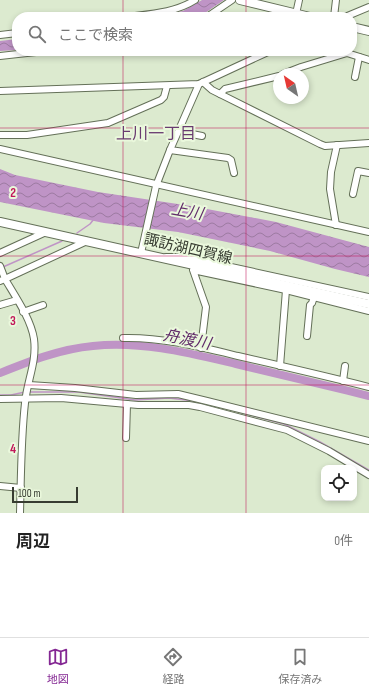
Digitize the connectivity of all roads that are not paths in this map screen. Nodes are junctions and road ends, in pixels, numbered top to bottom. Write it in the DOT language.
graph roads {
  1 [pos="195,0"];
  2 [pos="232,0"];
  3 [pos="240,0"];
  4 [pos="299,0"];
  5 [pos="336,0"];
  6 [pos="369,7"];
  7 [pos="160,12"];
  8 [pos="214,12"];
  9 [pos="288,12"];
  10 [pos="296,12"];
  11 [pos="335,12"];
  12 [pos="357,12"];
  13 [pos="357,28"];
  14 [pos="369,31"];
  15 [pos="12,34"];
  16 [pos="0,35"];
  17 [pos="12,55"];
  18 [pos="0,56"];
  19 [pos="259,56"];
  20 [pos="337,56"];
  21 [pos="356,56"];
  22 [pos="359,57"];
  23 [pos="369,60"];
  24 [pos="298,68"];
  25 [pos="273,77"];
  26 [pos="355,77"];
  27 [pos="201,83"];
  28 [pos="167,86"];
  29 [pos="0,90"];
  30 [pos="220,94"];
  31 [pos="181,126"];
  32 [pos="0,135"];
  33 [pos="202,136"];
  34 [pos="369,143"];
  35 [pos="337,145"];
  36 [pos="0,149"];
  37 [pos="170,150"];
  38 [pos="234,173"];
  39 [pos="369,173"];
  40 [pos="156,185"];
  41 [pos="354,194"];
  42 [pos="0,222"];
  43 [pos="336,225"];
  44 [pos="46,232"];
  45 [pos="369,232"];
  46 [pos="87,241"];
  47 [pos="142,251"];
  48 [pos="0,253"];
  49 [pos="162,257"];
  50 [pos="0,266"];
  51 [pos="2,280"];
  52 [pos="286,290"];
  53 [pos="314,297"];
  54 [pos="369,297"];
  55 [pos="17,300"];
  56 [pos="369,304"];
  57 [pos="0,305"];
  58 [pos="43,305"];
  59 [pos="369,311"];
  60 [pos="23,312"];
  61 [pos="307,336"];
  62 [pos="123,338"];
  63 [pos="202,348"];
  64 [pos="280,366"];
  65 [pos="345,366"];
  66 [pos="343,381"];
  67 [pos="29,385"];
  68 [pos="369,387"];
  69 [pos="26,398"];
  70 [pos="0,399"];
  71 [pos="127,404"];
  72 [pos="126,438"];
  73 [pos="369,441"];
  74 [pos="369,475"];
  75 [pos="0,486"];
  76 [pos="21,488"];
  77 [pos="20,513"];
  1 -- 7 [label="street"];
  2 -- 8 [label="street"];
  3 -- 9 [label="main road"];
  4 -- 10 [label="street"];
  5 -- 11 [label="street"];
  6 -- 12 [label="street"];
  13 -- 14 [label="main road"];
  15 -- 16 [label="street"];
  17 -- 18 [label="street"];
  19 -- 27 [label="street"];
  20 -- 24 [label="street"];
  21 -- 22 [label="street"];
  22 -- 23 [label="street"];
  22 -- 26 [label="street"];
  25 -- 30 [label="street"];
  27 -- 28 [label="street"];
  27 -- 30 [label="street"];
  27 -- 31 [label="street"];
  28 -- 29 [label="street"];
  28 -- 32 [label="street"];
  30 -- 35 [label="street"];
  31 -- 33 [label="street"];
  31 -- 37 [label="street"];
  34 -- 35 [label="street"];
  35 -- 43 [label="street"];
  36 -- 40 [label="street"];
  37 -- 38 [label="street"];
  37 -- 40 [label="street"];
  39 -- 41 [label="street"];
  40 -- 43 [label="street"];
  40 -- 47 [label="street"];
  42 -- 44 [label="main road, 諏訪湖四賀線"];
  43 -- 45 [label="street"];
  44 -- 46 [label="main road, 諏訪湖四賀線"];
  44 -- 48 [label="street"];
  46 -- 47 [label="main road, 諏訪湖四賀線"];
  46 -- 51 [label="street"];
  47 -- 49 [label="main road, 諏訪湖四賀線"];
  49 -- 54 [label="street"];
  49 -- 56 [label="main road, 諏訪湖四賀線"];
  50 -- 51 [label="street"];
  51 -- 55 [label="street"];
  52 -- 53 [label="street"];
  52 -- 63 [label="street"];
  52 -- 64 [label="street"];
  53 -- 59 [label="street"];
  53 -- 61 [label="street"];
  55 -- 57 [label="street"];
  55 -- 60 [label="street"];
  58 -- 60 [label="street"];
  60 -- 67 [label="street"];
  62 -- 63 [label="street"];
  63 -- 64 [label="street"];
  64 -- 66 [label="street"];
  65 -- 66 [label="street"];
  66 -- 68 [label="street"];
  67 -- 69 [label="street"];
  67 -- 73 [label="street"];
  69 -- 70 [label="street"];
  69 -- 71 [label="street"];
  69 -- 76 [label="street"];
  71 -- 72 [label="street"];
  71 -- 74 [label="street"];
  75 -- 76 [label="street"];
  76 -- 77 [label="street"];
}
